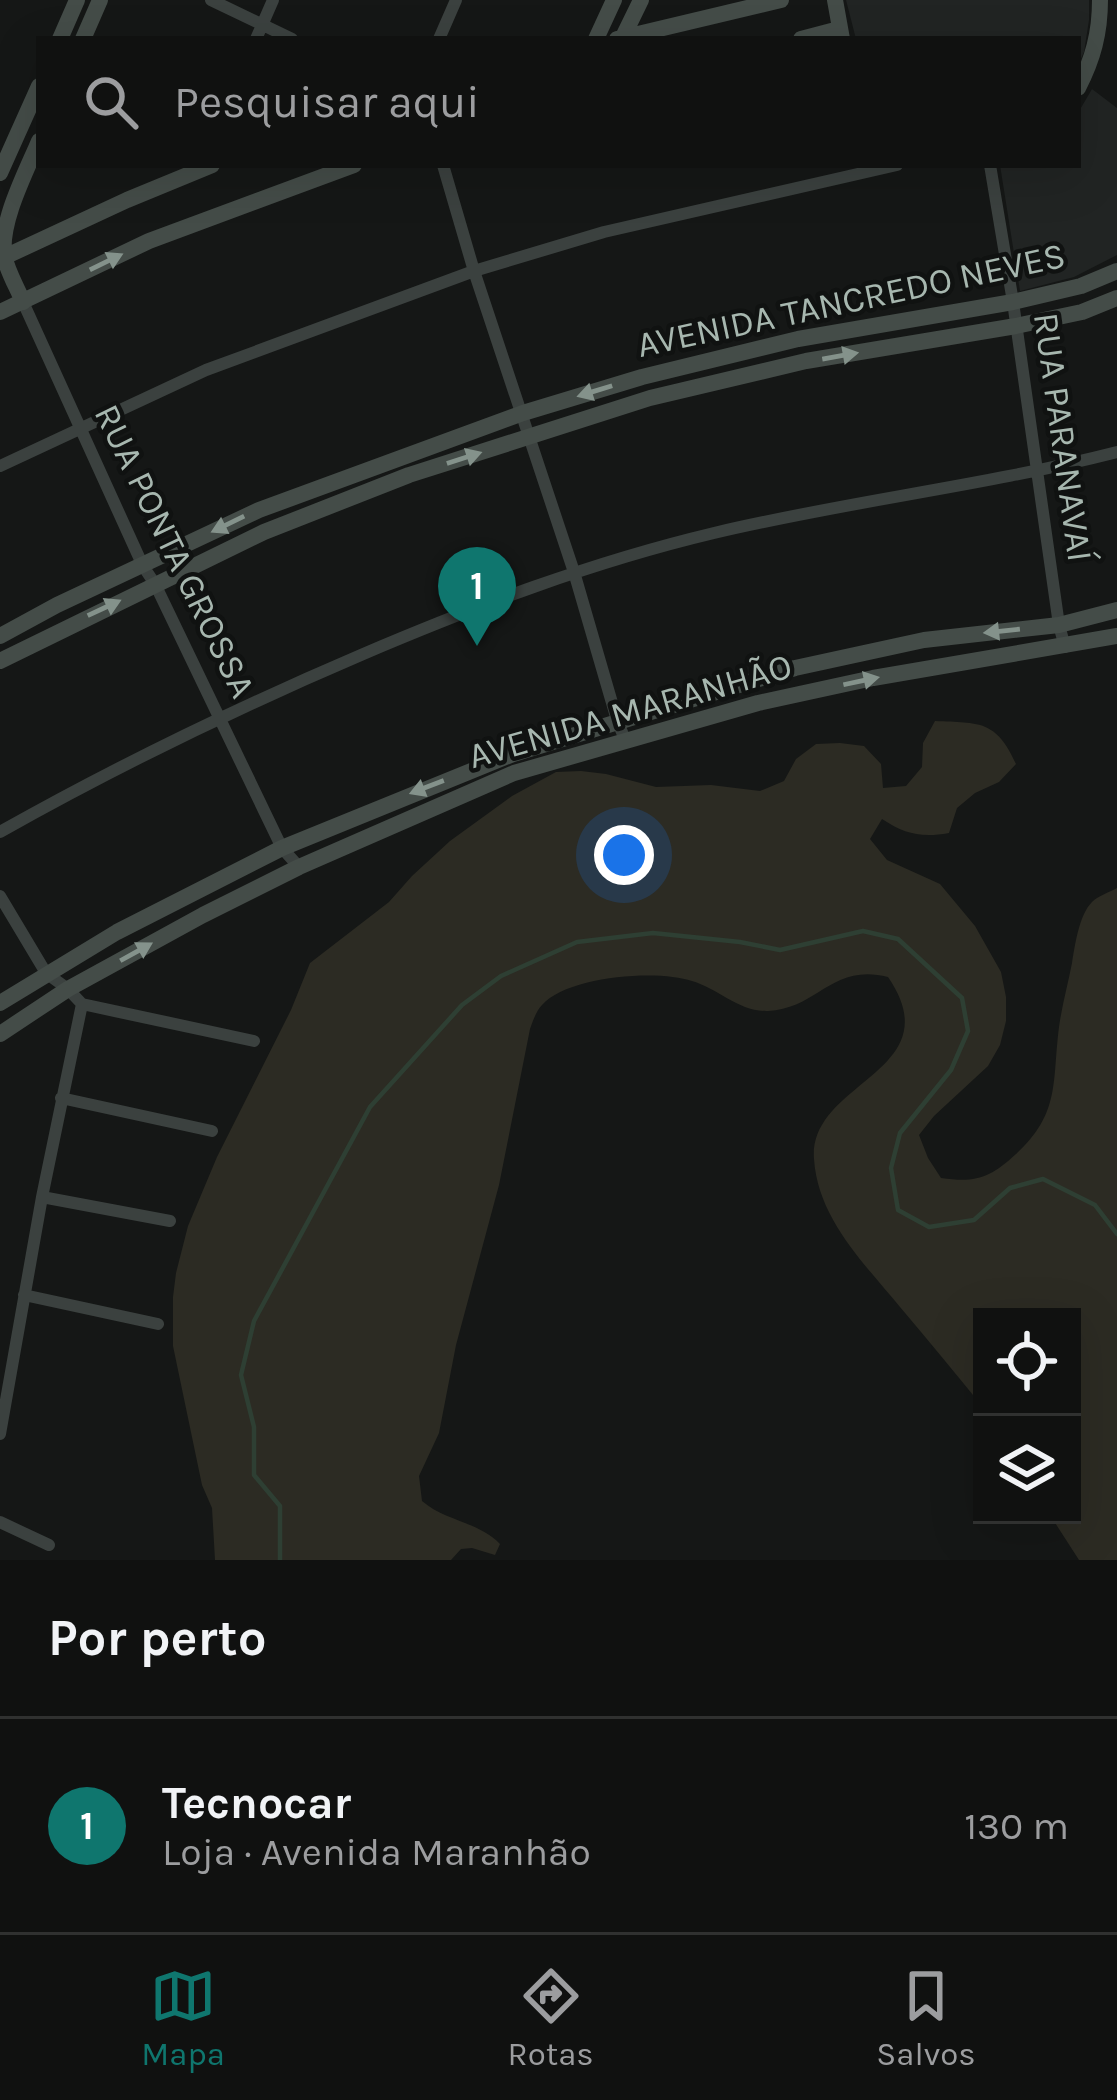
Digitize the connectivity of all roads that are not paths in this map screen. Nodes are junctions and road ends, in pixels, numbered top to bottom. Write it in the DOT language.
graph roads {
  1 [pos="77,0"];
  2 [pos="100,0"];
  3 [pos="212,0"];
  4 [pos="273,0"];
  5 [pos="456,0"];
  6 [pos="614,0"];
  7 [pos="641,0"];
  8 [pos="781,0"];
  9 [pos="835,0"];
  10 [pos="1100,0"];
  11 [pos="259,32"];
  12 [pos="840,34"];
  13 [pos="61,36"];
  14 [pos="84,36"];
  15 [pos="440,36"];
  16 [pos="597,36"];
  17 [pos="622,36"];
  18 [pos="632,36"];
  19 [pos="1081,82"];
  20 [pos="36,93"];
  21 [pos="36,148"];
  22 [pos="204,168"];
  23 [pos="346,168"];
  24 [pos="443,168"];
  25 [pos="884,168"];
  26 [pos="991,168"];
  27 [pos="0,173"];
  28 [pos="2,258"];
  29 [pos="474,271"];
  30 [pos="1117,271"];
  31 [pos="1117,298"];
  32 [pos="23,302"];
  33 [pos="1013,302"];
  34 [pos="0,312"];
  35 [pos="1016,326"];
  36 [pos="523,413"];
  37 [pos="79,428"];
  38 [pos="530,437"];
  39 [pos="1117,452"];
  40 [pos="0,466"];
  41 [pos="1039,472"];
  42 [pos="143,566"];
  43 [pos="574,572"];
  44 [pos="155,584"];
  45 [pos="1117,610"];
  46 [pos="1059,625"];
  47 [pos="0,636"];
  48 [pos="1117,636"];
  49 [pos="1065,647"];
  50 [pos="0,661"];
  51 [pos="218,717"];
  52 [pos="617,720"];
  53 [pos="626,742"];
  54 [pos="0,832"];
  55 [pos="282,848"];
  56 [pos="299,867"];
  57 [pos="0,896"];
  58 [pos="46,974"];
  59 [pos="68,989"];
  60 [pos="0,1003"];
  61 [pos="82,1004"];
  62 [pos="0,1034"];
  63 [pos="254,1041"];
  64 [pos="61,1098"];
  65 [pos="212,1131"];
  66 [pos="42,1197"];
  67 [pos="170,1221"];
  68 [pos="24,1295"];
  69 [pos="158,1324"];
  70 [pos="0,1434"];
  71 [pos="0,1522"];
  72 [pos="49,1545"];
  1 -- 13 [label="street"];
  2 -- 14 [label="street"];
  3 -- 11 [label="street"];
  4 -- 11 [label="street"];
  5 -- 15 [label="street"];
  6 -- 16 [label="street"];
  7 -- 17 [label="street"];
  8 -- 18 [label="street"];
  9 -- 12 [label="street"];
  10 -- 19 [label="street"];
  20 -- 27 [label="street"];
  21 -- 28 [label="street"];
  22 -- 28 [label="street"];
  32 -- 23 [label="street, one-way"];
  24 -- 29 [label="street"];
  25 -- 29 [label="street"];
  26 -- 33 [label="street, RUA PARANAVAÍ"];
  28 -- 32 [label="street, RUA PONTA GROSSA"];
  29 -- 36 [label="street"];
  29 -- 37 [label="street"];
  30 -- 33 [label="street, AVENIDA TANCREDO NEVES"];
  31 -- 35 [label="street, AVENIDA TANCREDO NEVES"];
  32 -- 34 [label="street"];
  32 -- 37 [label="street, RUA PONTA GROSSA"];
  33 -- 35 [label="street, RUA PARANAVAÍ"];
  33 -- 36 [label="street, AVENIDA TANCREDO NEVES, one-way"];
  38 -- 35 [label="street, AVENIDA TANCREDO NEVES, one-way"];
  35 -- 41 [label="street, RUA PARANAVAÍ"];
  36 -- 38 [label="street"];
  36 -- 42 [label="street, AVENIDA TANCREDO NEVES, one-way"];
  37 -- 40 [label="street"];
  37 -- 42 [label="street, RUA PONTA GROSSA"];
  38 -- 43 [label="street"];
  44 -- 38 [label="street, AVENIDA TANCREDO NEVES, one-way"];
  39 -- 41 [label="street"];
  41 -- 43 [label="street"];
  41 -- 46 [label="street, RUA PARANAVAÍ"];
  42 -- 44 [label="street, RUA PONTA GROSSA"];
  42 -- 47 [label="street, AVENIDA TANCREDO NEVES"];
  43 -- 51 [label="street"];
  43 -- 52 [label="street"];
  50 -- 44 [label="street, AVENIDA TANCREDO NEVES, one-way"];
  44 -- 51 [label="street, RUA PONTA GROSSA"];
  45 -- 46 [label="street, AVENIDA MARANHÃO"];
  46 -- 49 [label="street, RUA PARANAVAÍ"];
  46 -- 52 [label="street, AVENIDA MARANHÃO, one-way"];
  48 -- 49 [label="street, AVENIDA MARANHÃO"];
  53 -- 49 [label="street, AVENIDA MARANHÃO, one-way"];
  51 -- 54 [label="street"];
  51 -- 55 [label="street, RUA PONTA GROSSA"];
  52 -- 53 [label="street"];
  52 -- 55 [label="street, AVENIDA MARANHÃO, one-way"];
  53 -- 56 [label="street, AVENIDA MARANHÃO"];
  55 -- 56 [label="street, RUA PONTA GROSSA"];
  55 -- 58 [label="street, AVENIDA MARANHÃO"];
  59 -- 56 [label="street, AVENIDA MARANHÃO, one-way"];
  57 -- 58 [label="street"];
  58 -- 59 [label="street"];
  58 -- 60 [label="street, AVENIDA MARANHÃO"];
  59 -- 61 [label="street"];
  59 -- 62 [label="street, AVENIDA MARANHÃO"];
  61 -- 63 [label="street"];
  61 -- 64 [label="street"];
  64 -- 65 [label="street"];
  64 -- 66 [label="street"];
  66 -- 67 [label="street"];
  66 -- 68 [label="street"];
  68 -- 69 [label="street"];
  68 -- 70 [label="street"];
  71 -- 72 [label="street"];
}
